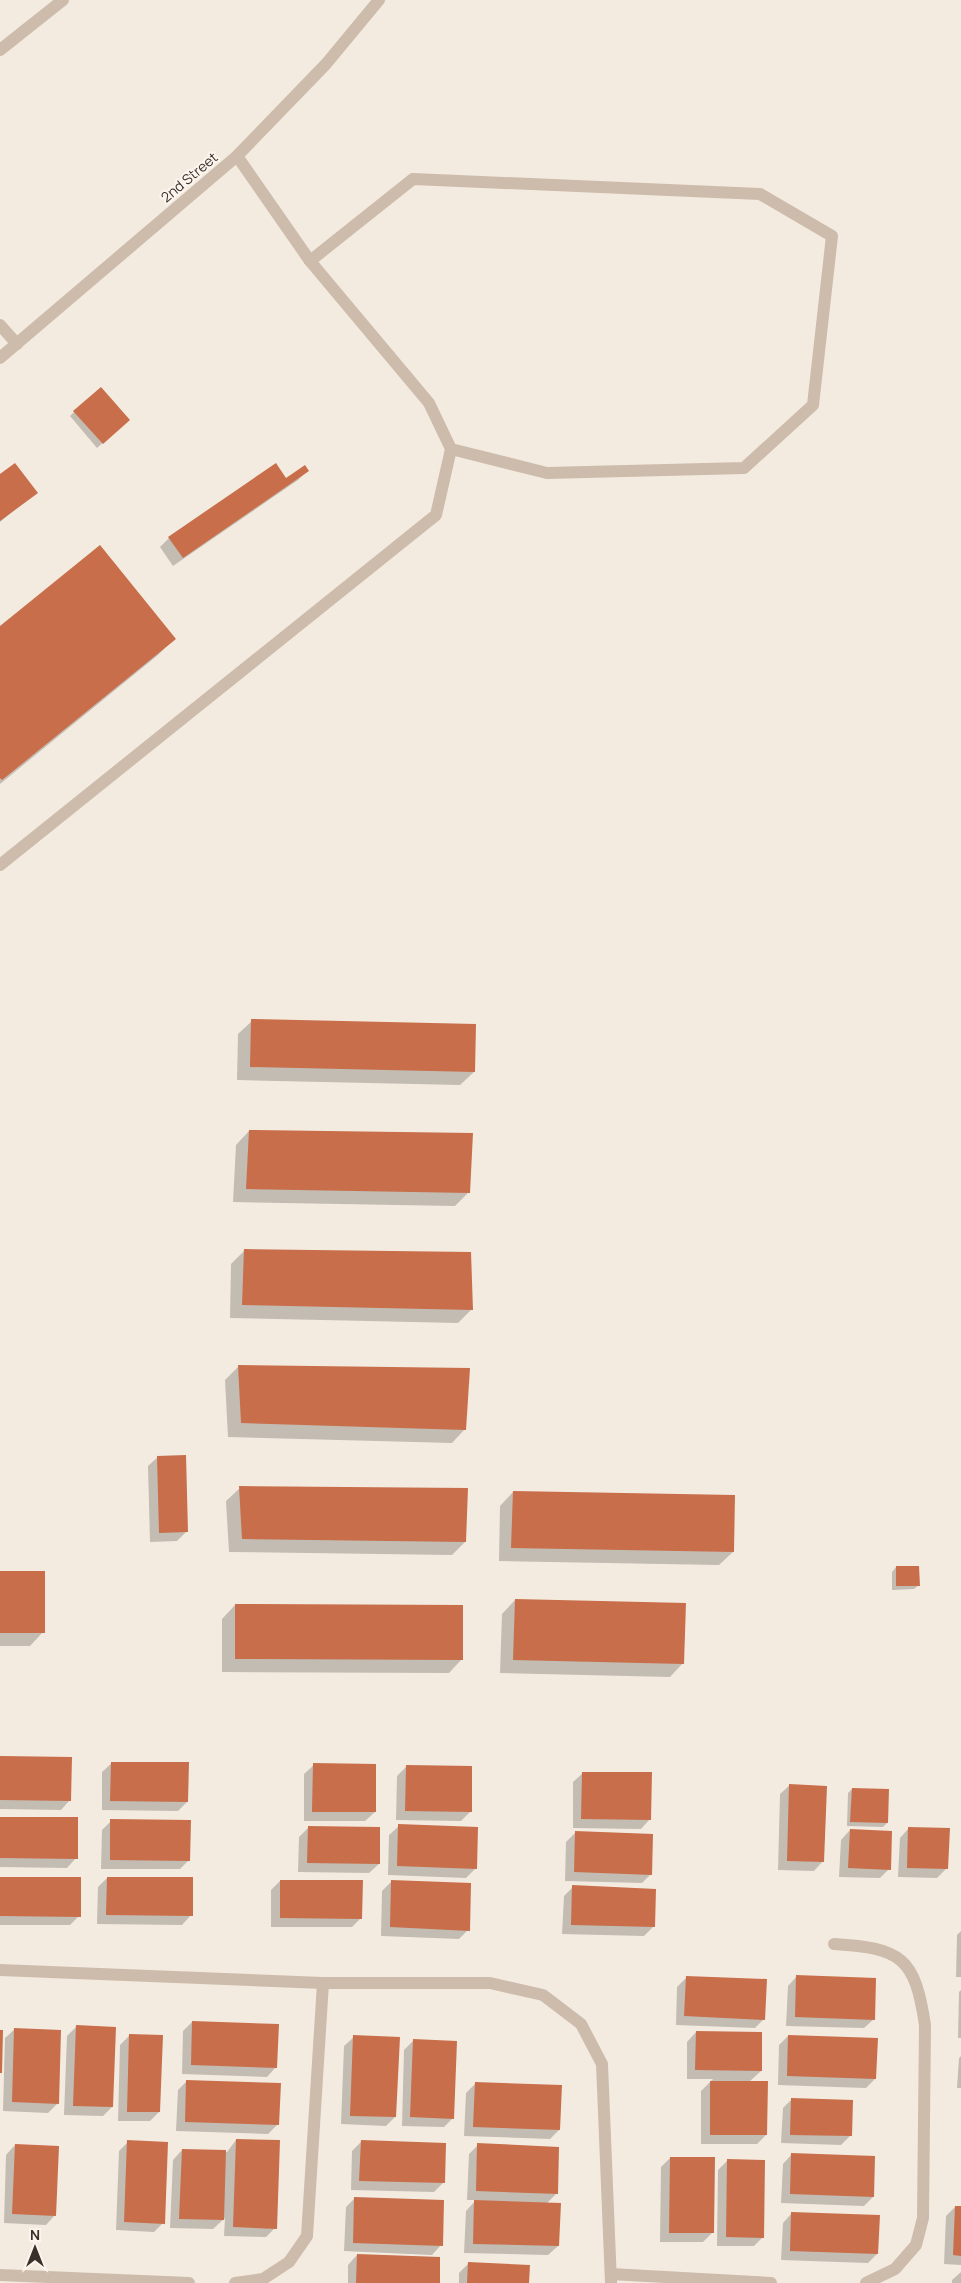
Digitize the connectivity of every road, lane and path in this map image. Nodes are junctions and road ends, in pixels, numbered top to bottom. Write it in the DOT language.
graph roads {
  1 [pos="63,0"];
  2 [pos="379,0"];
  3 [pos="0,50"];
  4 [pos="237,156"];
  5 [pos="310,261"];
  6 [pos="0,325"];
  7 [pos="17,344"];
  8 [pos="0,358"];
  9 [pos="451,449"];
  10 [pos="0,865"];
  11 [pos="834,1944"];
  12 [pos="0,1970"];
  13 [pos="323,1983"];
  14 [pos="0,2274"];
  15 [pos="611,2279"];
  16 [pos="189,2283"];
  17 [pos="235,2283"];
  18 [pos="771,2283"];
  19 [pos="866,2283"];
  1 -- 3 [label="street"];
  2 -- 4 [label="street, 2nd Street"];
  4 -- 5 [label="street"];
  4 -- 7 [label="street, 2nd Street"];
  5 -- 9 [label="street"];
  5 -- 9 [label="street"];
  6 -- 7 [label="street"];
  7 -- 8 [label="street, 2nd Street"];
  9 -- 10 [label="street"];
  11 -- 19 [label="street"];
  12 -- 13 [label="street"];
  13 -- 15 [label="street"];
  13 -- 17 [label="street"];
  14 -- 16 [label="street"];
  15 -- 18 [label="street"];
}
